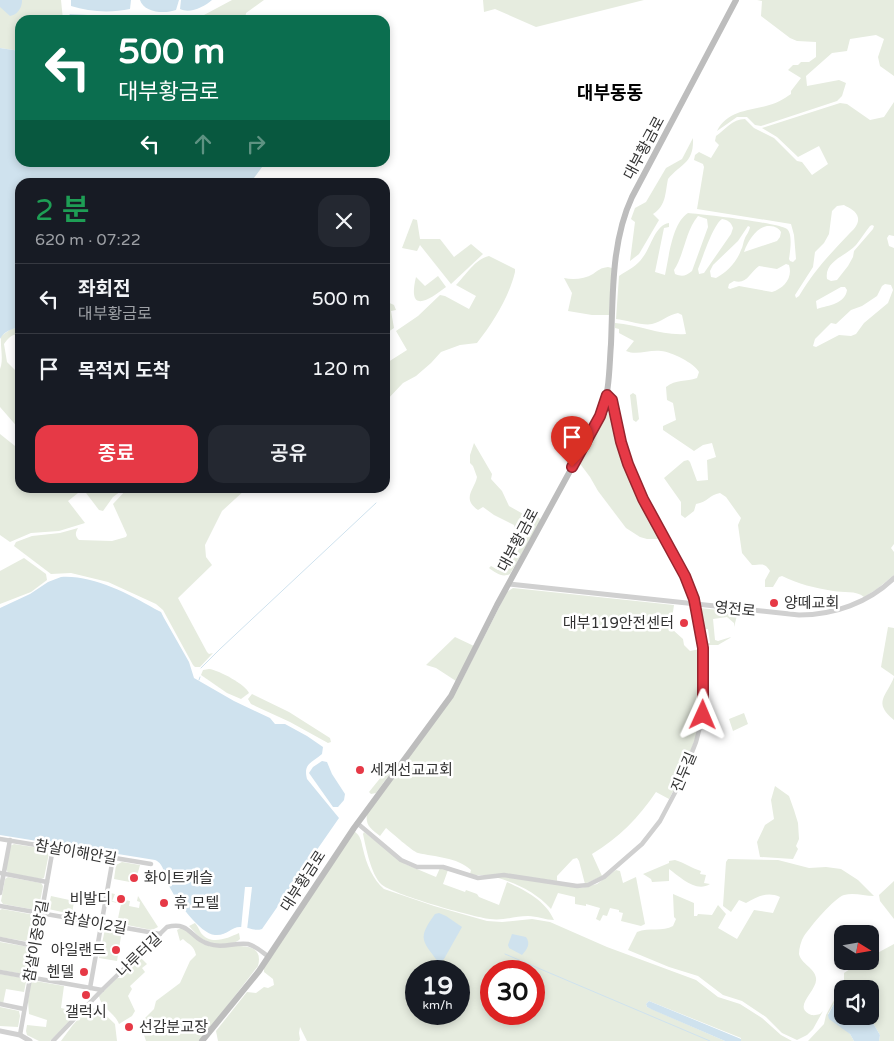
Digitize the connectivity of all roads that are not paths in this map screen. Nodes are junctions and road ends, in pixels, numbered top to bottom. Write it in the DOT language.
graph roads {
  1 [pos="736,0"];
  2 [pos="607,395"];
  3 [pos="894,578"];
  4 [pos="508,584"];
  5 [pos="696,605"];
  6 [pos="357,823"];
  7 [pos="0,839"];
  8 [pos="10,840"];
  9 [pos="53,848"];
  10 [pos="113,858"];
  11 [pos="151,864"];
  12 [pos="2,874"];
  13 [pos="47,882"];
  14 [pos="0,893"];
  15 [pos="0,906"];
  16 [pos="41,914"];
  17 [pos="102,924"];
  18 [pos="160,934"];
  19 [pos="0,939"];
  20 [pos="35,946"];
  21 [pos="268,957"];
  22 [pos="0,972"];
  23 [pos="30,978"];
  24 [pos="90,988"];
  25 [pos="102,990"];
  26 [pos="0,1004"];
  27 [pos="24,1010"];
  28 [pos="0,1031"];
  29 [pos="20,1035"];
  30 [pos="30,1041"];
  31 [pos="53,1041"];
  32 [pos="202,1041"];
  1 -- 2 [label="main road, 대부황금로"];
  2 -- 4 [label="main road, 대부황금로"];
  2 -- 5 [label="street, 진두길"];
  3 -- 5 [label="street, 영전로"];
  4 -- 5 [label="street, 영전로"];
  4 -- 6 [label="main road, 대부황금로"];
  5 -- 6 [label="street, 진두길"];
  6 -- 21 [label="main road, 대부황금로"];
  7 -- 8 [label="street, 참살이해안길"];
  8 -- 9 [label="street, 참살이해안길"];
  8 -- 12 [label="street"];
  9 -- 10 [label="street, 참살이해안길"];
  9 -- 13 [label="street, 참살이중앙길"];
  10 -- 11 [label="street, 참살이해안길"];
  10 -- 17 [label="street"];
  12 -- 13 [label="street"];
  12 -- 14 [label="street"];
  13 -- 16 [label="street, 참살이중앙길"];
  15 -- 16 [label="street, 참살이2길"];
  16 -- 17 [label="street, 참살이2길"];
  16 -- 20 [label="street, 참살이중앙길"];
  17 -- 18 [label="street, 참살이2길"];
  17 -- 24 [label="street"];
  18 -- 21 [label="street, 나루터길"];
  18 -- 25 [label="street, 나루터길"];
  19 -- 20 [label="street"];
  20 -- 23 [label="street, 참살이중앙길"];
  21 -- 32 [label="main road, 대부황금로"];
  22 -- 23 [label="street"];
  23 -- 24 [label="street"];
  23 -- 27 [label="street, 참살이중앙길"];
  24 -- 25 [label="street"];
  25 -- 31 [label="street, 나루터길"];
  26 -- 27 [label="street"];
  27 -- 29 [label="street, 참살이중앙길"];
  28 -- 29 [label="street"];
  29 -- 30 [label="street"];
}
